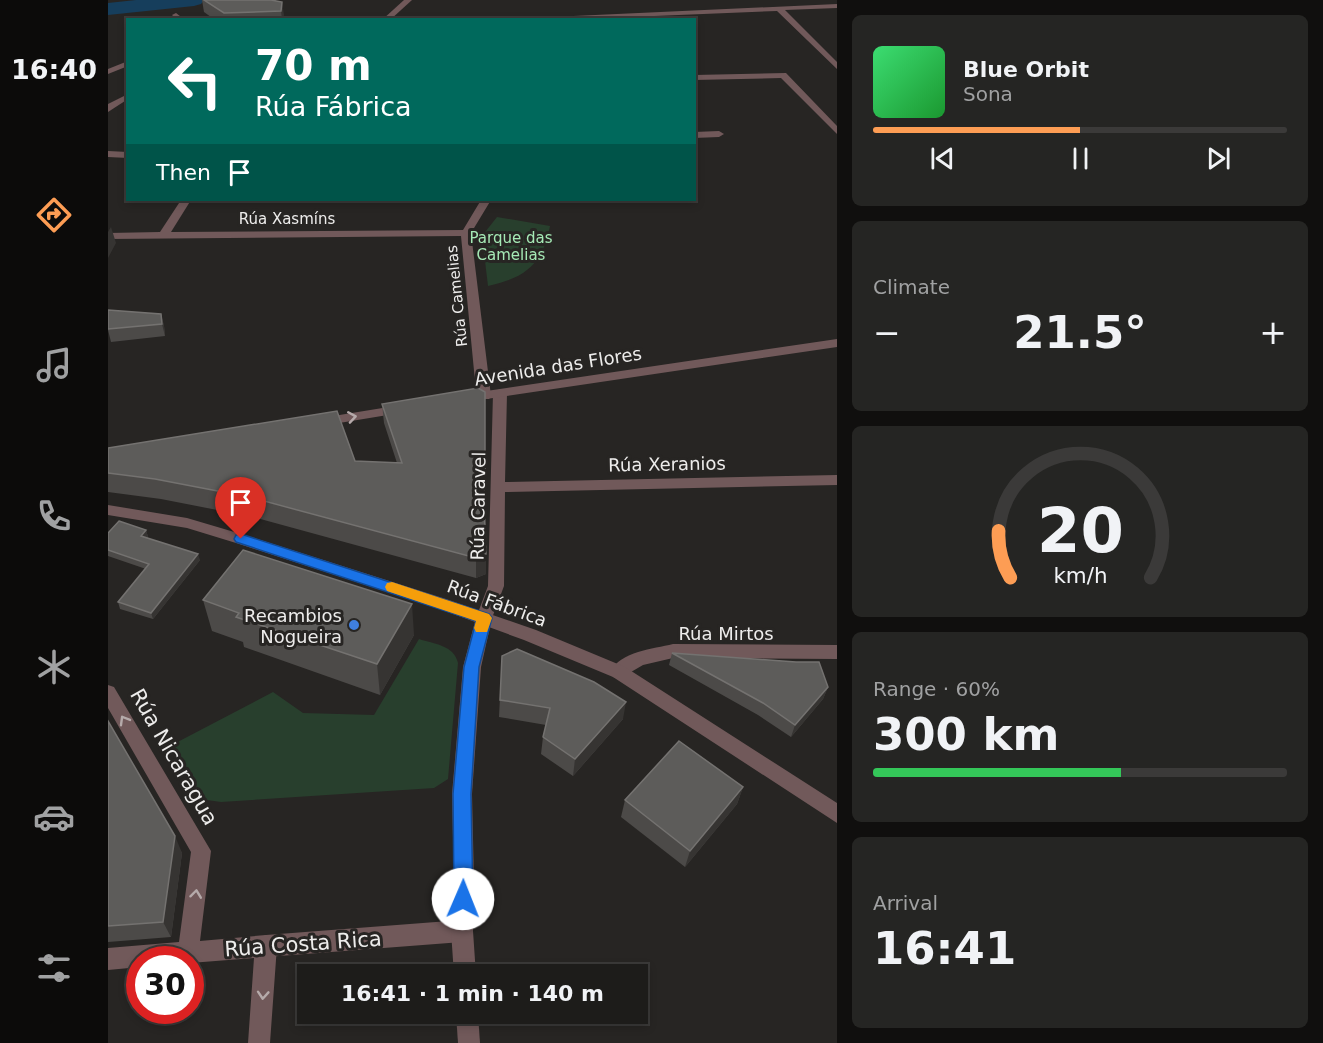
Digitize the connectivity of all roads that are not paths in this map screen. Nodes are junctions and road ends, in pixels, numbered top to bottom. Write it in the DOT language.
graph roads {
  1 [pos="408,0"];
  2 [pos="766,0"];
  3 [pos="836,3"];
  4 [pos="776,9"];
  5 [pos="387,18"];
  6 [pos="542,18"];
  7 [pos="126,64"];
  8 [pos="837,67"];
  9 [pos="108,72"];
  10 [pos="696,78"];
  11 [pos="126,97"];
  12 [pos="108,110"];
  13 [pos="837,131"];
  14 [pos="719,134"];
  15 [pos="696,135"];
  16 [pos="108,154"];
  17 [pos="126,155"];
  18 [pos="185,201"];
  19 [pos="485,201"];
  20 [pos="466,233"];
  21 [pos="164,235"];
  22 [pos="108,236"];
  23 [pos="837,344"];
  24 [pos="492,394"];
  25 [pos="449,401"];
  26 [pos="415,407"];
  27 [pos="312,424"];
  28 [pos="837,480"];
  29 [pos="498,487"];
  30 [pos="108,510"];
  31 [pos="484,618"];
  32 [pos="837,652"];
  33 [pos="619,672"];
  34 [pos="108,692"];
  35 [pos="837,814"];
  36 [pos="462,931"];
  37 [pos="189,946"];
  38 [pos="266,946"];
  39 [pos="204,951"];
  40 [pos="126,957"];
  41 [pos="108,959"];
  42 [pos="464,964"];
  43 [pos="468,1024"];
  44 [pos="259,1043"];
  45 [pos="469,1043"];
  1 -- 5 [label="street"];
  2 -- 4 [label="street"];
  3 -- 4 [label="street"];
  4 -- 6 [label="street"];
  4 -- 8 [label="street"];
  7 -- 9 [label="street"];
  10 -- 13 [label="street"];
  11 -- 12 [label="street"];
  14 -- 15 [label="street"];
  16 -- 17 [label="street"];
  18 -- 21 [label="street"];
  19 -- 20 [label="street, Rúa Camelias"];
  20 -- 21 [label="street, Rúa Xasmíns"];
  20 -- 24 [label="street, Rúa Camelias"];
  21 -- 22 [label="street, Rúa Xasmíns"];
  23 -- 24 [label="street, Avenida das Flores"];
  24 -- 25 [label="street, Avenida das Flores"];
  24 -- 29 [label="street, Rúa Caravel"];
  27 -- 26 [label="street, one-way"];
  28 -- 29 [label="street, Rúa Xeranios"];
  29 -- 31 [label="street, Rúa Caravel"];
  30 -- 31 [label="street, Rúa Fábrica"];
  31 -- 33 [label="street, Rúa Fábrica"];
  31 -- 36 [label="street, Rúa Caravel"];
  32 -- 33 [label="street, Rúa Mirtos"];
  33 -- 35 [label="street, Rúa Fábrica"];
  37 -- 34 [label="street, Rúa Nicaragua, one-way"];
  36 -- 38 [label="street, Rúa Costa Rica"];
  36 -- 42 [label="street, Rúa Caravel"];
  38 -- 39 [label="street, Rúa Costa Rica"];
  38 -- 44 [label="street, one-way"];
  40 -- 41 [label="street, Rúa Costa Rica"];
  43 -- 45 [label="street"];
}
